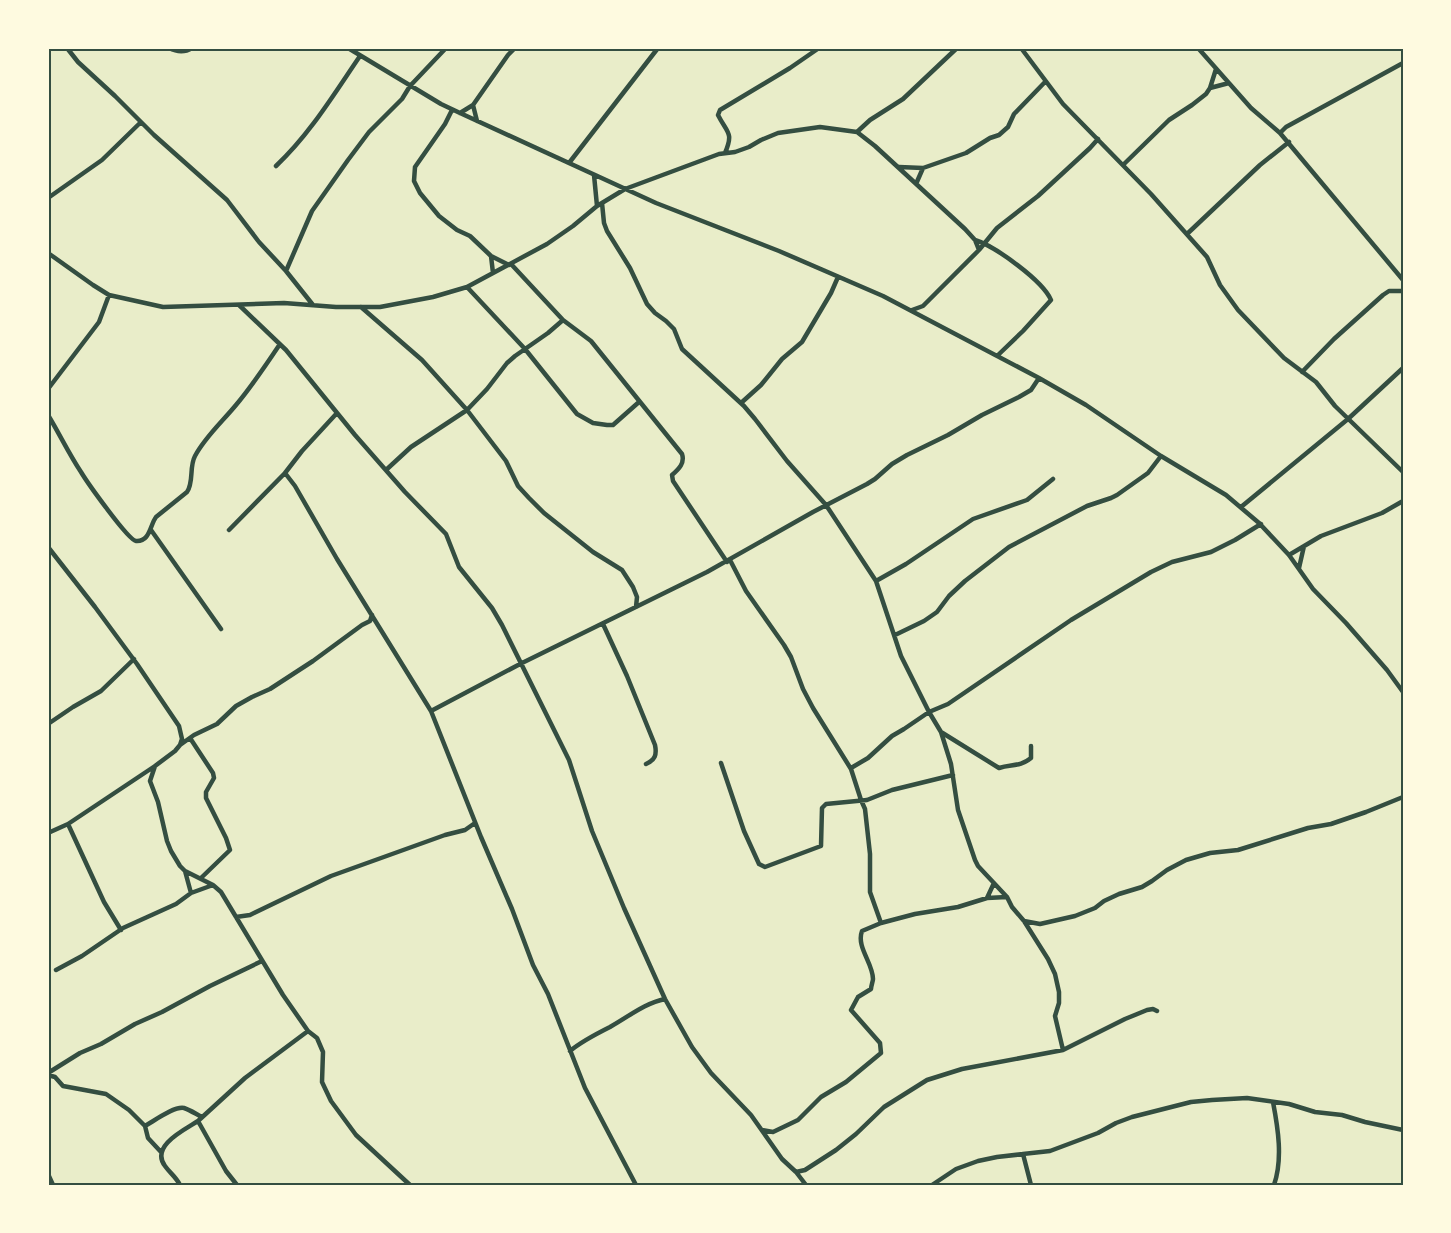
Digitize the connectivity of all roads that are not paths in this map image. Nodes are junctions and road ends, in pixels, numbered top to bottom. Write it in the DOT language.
graph roads {
  1 [pos="68,48"];
  2 [pos="169,48"];
  3 [pos="192,48"];
  4 [pos="446,48"];
  5 [pos="515,48"];
  6 [pos="658,48"];
  7 [pos="819,48"];
  8 [pos="957,48"];
  9 [pos="1021,48"];
  10 [pos="1198,48"];
  11 [pos="351,49"];
  12 [pos="360,56"];
  13 [pos="1403,63"];
  14 [pos="1216,69"];
  15 [pos="1045,82"];
  16 [pos="1229,83"];
  17 [pos="410,86"];
  18 [pos="1210,88"];
  19 [pos="473,105"];
  20 [pos="452,110"];
  21 [pos="459,113"];
  22 [pos="477,121"];
  23 [pos="141,122"];
  24 [pos="857,132"];
  25 [pos="1280,133"];
  26 [pos="1098,139"];
  27 [pos="1289,142"];
  28 [pos="725,153"];
  29 [pos="568,163"];
  30 [pos="1123,165"];
  31 [pos="276,166"];
  32 [pos="899,167"];
  33 [pos="923,168"];
  34 [pos="594,175"];
  35 [pos="916,184"];
  36 [pos="625,189"];
  37 [pos="48,198"];
  38 [pos="599,205"];
  39 [pos="1187,234"];
  40 [pos="975,240"];
  41 [pos="984,242"];
  42 [pos="979,250"];
  43 [pos="48,253"];
  44 [pos="491,256"];
  45 [pos="510,265"];
  46 [pos="286,271"];
  47 [pos="493,273"];
  48 [pos="838,277"];
  49 [pos="1403,280"];
  50 [pos="467,287"];
  51 [pos="1402,291"];
  52 [pos="109,295"];
  53 [pos="239,305"];
  54 [pos="313,305"];
  55 [pos="923,306"];
  56 [pos="361,307"];
  57 [pos="912,310"];
  58 [pos="925,318"];
  59 [pos="563,320"];
  60 [pos="280,344"];
  61 [pos="525,350"];
  62 [pos="997,356"];
  63 [pos="1403,368"];
  64 [pos="1302,372"];
  65 [pos="1039,378"];
  66 [pos="48,389"];
  67 [pos="639,402"];
  68 [pos="741,404"];
  69 [pos="467,410"];
  70 [pos="337,413"];
  71 [pos="48,415"];
  72 [pos="1348,419"];
  73 [pos="1161,456"];
  74 [pos="1403,463"];
  75 [pos="1397,466"];
  76 [pos="386,470"];
  77 [pos="1403,472"];
  78 [pos="285,473"];
  79 [pos="1053,479"];
  80 [pos="1403,501"];
  81 [pos="826,505"];
  82 [pos="1241,507"];
  83 [pos="1261,524"];
  84 [pos="151,530"];
  85 [pos="229,530"];
  86 [pos="1304,546"];
  87 [pos="48,547"];
  88 [pos="1289,555"];
  89 [pos="729,561"];
  90 [pos="1299,568"];
  91 [pos="876,581"];
  92 [pos="637,597"];
  93 [pos="647,602"];
  94 [pos="636,607"];
  95 [pos="372,615"];
  96 [pos="370,621"];
  97 [pos="603,624"];
  98 [pos="378,625"];
  99 [pos="221,629"];
  100 [pos="895,635"];
  101 [pos="134,659"];
  102 [pos="522,663"];
  103 [pos="1403,693"];
  104 [pos="431,711"];
  105 [pos="929,712"];
  106 [pos="48,724"];
  107 [pos="181,732"];
  108 [pos="941,732"];
  109 [pos="192,737"];
  110 [pos="180,745"];
  111 [pos="1031,746"];
  112 [pos="721,763"];
  113 [pos="646,764"];
  114 [pos="154,766"];
  115 [pos="851,768"];
  116 [pos="953,775"];
  117 [pos="140,776"];
  118 [pos="150,781"];
  119 [pos="1403,797"];
  120 [pos="872,798"];
  121 [pos="861,800"];
  122 [pos="865,809"];
  123 [pos="475,823"];
  124 [pos="68,824"];
  125 [pos="48,833"];
  126 [pos="185,871"];
  127 [pos="201,878"];
  128 [pos="994,883"];
  129 [pos="213,885"];
  130 [pos="191,893"];
  131 [pos="1007,897"];
  132 [pos="987,898"];
  133 [pos="250,915"];
  134 [pos="236,917"];
  135 [pos="1024,921"];
  136 [pos="881,923"];
  137 [pos="243,929"];
  138 [pos="121,930"];
  139 [pos="262,961"];
  140 [pos="56,970"];
  141 [pos="660,989"];
  142 [pos="664,999"];
  143 [pos="652,1002"];
  144 [pos="1157,1011"];
  145 [pos="308,1031"];
  146 [pos="1063,1050"];
  147 [pos="570,1051"];
  148 [pos="48,1074"];
  149 [pos="1273,1102"];
  150 [pos="200,1119"];
  151 [pos="145,1126"];
  152 [pos="762,1130"];
  153 [pos="1403,1130"];
  154 [pos="773,1132"];
  155 [pos="768,1140"];
  156 [pos="153,1143"];
  157 [pos="164,1146"];
  158 [pos="161,1152"];
  159 [pos="1023,1154"];
  160 [pos="805,1170"];
  161 [pos="796,1172"];
  162 [pos="48,1174"];
  163 [pos="804,1183"];
  164 [pos="53,1185"];
  165 [pos="180,1185"];
  166 [pos="237,1185"];
  167 [pos="410,1185"];
  168 [pos="636,1185"];
  169 [pos="932,1185"];
  170 [pos="1031,1185"];
  171 [pos="1274,1185"];
  1 -- 23 [label="street"];
  2 -- 3 [label="street"];
  4 -- 17 [label="street"];
  5 -- 19 [label="street"];
  6 -- 29 [label="street"];
  7 -- 28 [label="street"];
  8 -- 24 [label="street"];
  9 -- 15 [label="street"];
  10 -- 14 [label="street"];
  11 -- 12 [label="street"];
  12 -- 17 [label="street"];
  12 -- 31 [label="street"];
  13 -- 25 [label="street"];
  14 -- 16 [label="street"];
  14 -- 18 [label="street"];
  15 -- 26 [label="street"];
  15 -- 33 [label="street"];
  16 -- 18 [label="street"];
  16 -- 25 [label="street"];
  17 -- 20 [label="street"];
  17 -- 46 [label="street"];
  18 -- 30 [label="street"];
  19 -- 21 [label="street"];
  19 -- 22 [label="street"];
  20 -- 21 [label="street"];
  20 -- 44 [label="street"];
  21 -- 22 [label="street"];
  22 -- 29 [label="street"];
  23 -- 37 [label="street"];
  23 -- 46 [label="street"];
  24 -- 28 [label="street"];
  24 -- 32 [label="street"];
  25 -- 27 [label="street"];
  26 -- 30 [label="street"];
  26 -- 41 [label="street"];
  27 -- 39 [label="street"];
  27 -- 49 [label="street"];
  28 -- 36 [label="street"];
  29 -- 34 [label="street"];
  30 -- 39 [label="street"];
  32 -- 33 [label="street"];
  32 -- 35 [label="street"];
  33 -- 35 [label="street"];
  34 -- 36 [label="street"];
  34 -- 38 [label="street"];
  35 -- 40 [label="street"];
  36 -- 38 [label="street"];
  36 -- 48 [label="street"];
  38 -- 45 [label="street"];
  38 -- 68 [label="street"];
  39 -- 64 [label="street"];
  40 -- 41 [label="street"];
  40 -- 42 [label="street"];
  41 -- 42 [label="street"];
  41 -- 62 [label="street"];
  42 -- 55 [label="street"];
  43 -- 52 [label="street"];
  44 -- 45 [label="street"];
  44 -- 47 [label="street"];
  45 -- 47 [label="street"];
  45 -- 59 [label="street"];
  46 -- 54 [label="street"];
  47 -- 50 [label="street"];
  48 -- 57 [label="street"];
  48 -- 68 [label="street"];
  50 -- 56 [label="street"];
  50 -- 61 [label="street"];
  51 -- 64 [label="street"];
  52 -- 53 [label="street"];
  52 -- 66 [label="street"];
  53 -- 54 [label="street"];
  53 -- 60 [label="street"];
  54 -- 56 [label="street"];
  55 -- 57 [label="street"];
  55 -- 58 [label="street"];
  56 -- 69 [label="street"];
  57 -- 58 [label="street"];
  58 -- 62 [label="street"];
  59 -- 61 [label="street"];
  59 -- 67 [label="street"];
  60 -- 70 [label="street"];
  60 -- 84 [label="street"];
  61 -- 67 [label="street"];
  61 -- 69 [label="street"];
  62 -- 65 [label="street"];
  63 -- 72 [label="street"];
  64 -- 72 [label="street"];
  65 -- 73 [label="street"];
  65 -- 81 [label="street"];
  67 -- 89 [label="street"];
  68 -- 81 [label="street"];
  69 -- 76 [label="street"];
  69 -- 92 [label="street"];
  70 -- 76 [label="street"];
  70 -- 78 [label="street"];
  71 -- 84 [label="street"];
  72 -- 75 [label="street"];
  72 -- 82 [label="street"];
  73 -- 82 [label="street"];
  73 -- 100 [label="street"];
  74 -- 75 [label="street"];
  75 -- 77 [label="street"];
  76 -- 102 [label="street"];
  78 -- 85 [label="street"];
  78 -- 95 [label="street"];
  79 -- 91 [label="street"];
  80 -- 86 [label="street"];
  81 -- 89 [label="street"];
  81 -- 91 [label="street"];
  82 -- 83 [label="street"];
  83 -- 88 [label="street"];
  83 -- 105 [label="street"];
  84 -- 99 [label="street"];
  86 -- 88 [label="street"];
  86 -- 90 [label="street"];
  87 -- 101 [label="street"];
  88 -- 90 [label="street"];
  89 -- 93 [label="street"];
  89 -- 115 [label="street"];
  90 -- 103 [label="street"];
  91 -- 100 [label="street"];
  92 -- 93 [label="street"];
  92 -- 94 [label="street"];
  93 -- 94 [label="street"];
  94 -- 97 [label="street"];
  95 -- 96 [label="street"];
  95 -- 98 [label="street"];
  96 -- 98 [label="street"];
  96 -- 109 [label="street"];
  97 -- 102 [label="street"];
  97 -- 113 [label="street"];
  98 -- 104 [label="street"];
  100 -- 105 [label="street"];
  101 -- 106 [label="street"];
  101 -- 107 [label="street"];
  102 -- 104 [label="street"];
  102 -- 141 [label="street"];
  104 -- 123 [label="street"];
  105 -- 108 [label="street"];
  105 -- 115 [label="street"];
  107 -- 109 [label="street"];
  107 -- 110 [label="street"];
  108 -- 111 [label="street"];
  108 -- 116 [label="street"];
  109 -- 110 [label="street"];
  109 -- 127 [label="street"];
  110 -- 114 [label="street"];
  112 -- 121 [label="street"];
  114 -- 117 [label="street"];
  114 -- 118 [label="street"];
  115 -- 121 [label="street"];
  116 -- 120 [label="street"];
  116 -- 128 [label="street"];
  117 -- 118 [label="street"];
  117 -- 124 [label="street"];
  118 -- 126 [label="street"];
  119 -- 135 [label="street"];
  120 -- 121 [label="street"];
  120 -- 122 [label="street"];
  121 -- 122 [label="street"];
  122 -- 136 [label="street"];
  123 -- 133 [label="street"];
  123 -- 147 [label="street"];
  124 -- 125 [label="street"];
  124 -- 138 [label="street"];
  126 -- 127 [label="street"];
  126 -- 130 [label="street"];
  127 -- 129 [label="street"];
  128 -- 131 [label="street"];
  128 -- 132 [label="street"];
  129 -- 130 [label="street"];
  129 -- 134 [label="street"];
  130 -- 138 [label="street"];
  131 -- 132 [label="street"];
  131 -- 135 [label="street"];
  132 -- 136 [label="street"];
  133 -- 134 [label="street"];
  133 -- 137 [label="street"];
  134 -- 137 [label="street"];
  135 -- 146 [label="street"];
  136 -- 154 [label="street"];
  137 -- 139 [label="street"];
  138 -- 140 [label="street"];
  139 -- 145 [label="street"];
  139 -- 148 [label="street"];
  141 -- 142 [label="street"];
  141 -- 143 [label="street"];
  142 -- 143 [label="street"];
  142 -- 152 [label="street"];
  143 -- 147 [label="street"];
  144 -- 146 [label="street"];
  145 -- 150 [label="street"];
  145 -- 167 [label="street"];
  146 -- 160 [label="street"];
  147 -- 168 [label="street"];
  148 -- 151 [label="street"];
  149 -- 153 [label="street"];
  149 -- 159 [label="street"];
  149 -- 171 [label="street"];
  150 -- 151 [label="street"];
  150 -- 157 [label="street"];
  150 -- 166 [label="street"];
  151 -- 156 [label="street"];
  152 -- 154 [label="street"];
  152 -- 155 [label="street"];
  154 -- 155 [label="street"];
  155 -- 161 [label="street"];
  156 -- 157 [label="street"];
  156 -- 158 [label="street"];
  157 -- 158 [label="street"];
  158 -- 165 [label="street"];
  159 -- 169 [label="street"];
  159 -- 170 [label="street"];
  160 -- 161 [label="street"];
  160 -- 163 [label="street"];
  161 -- 163 [label="street"];
  162 -- 164 [label="street"];
}
